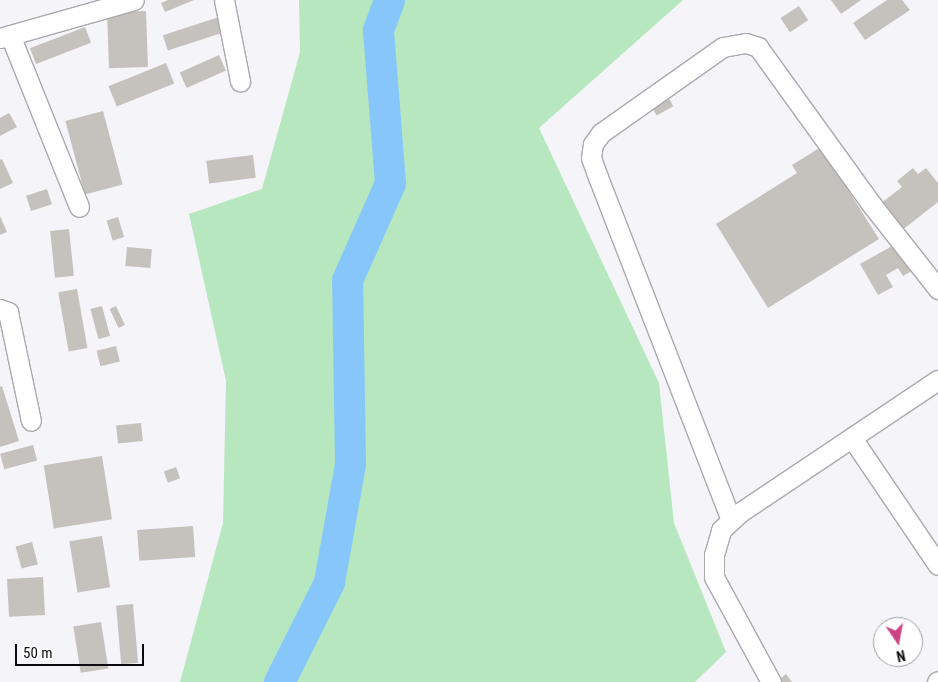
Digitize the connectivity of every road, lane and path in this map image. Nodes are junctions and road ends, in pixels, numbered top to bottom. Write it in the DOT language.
graph roads {
  1 [pos="134,0"];
  2 [pos="224,0"];
  3 [pos="5,36"];
  4 [pos="240,81"];
  5 [pos="79,207"];
  6 [pos="938,289"];
  7 [pos="0,309"];
  8 [pos="938,380"];
  9 [pos="32,421"];
  10 [pos="852,438"];
  11 [pos="732,520"];
  12 [pos="938,566"];
  13 [pos="771,682"];
  1 -- 3 [label="street"];
  2 -- 4 [label="street"];
  3 -- 5 [label="street"];
  6 -- 11 [label="street"];
  7 -- 9 [label="street"];
  8 -- 10 [label="street"];
  10 -- 11 [label="street"];
  10 -- 12 [label="street"];
  11 -- 13 [label="street"];
}
